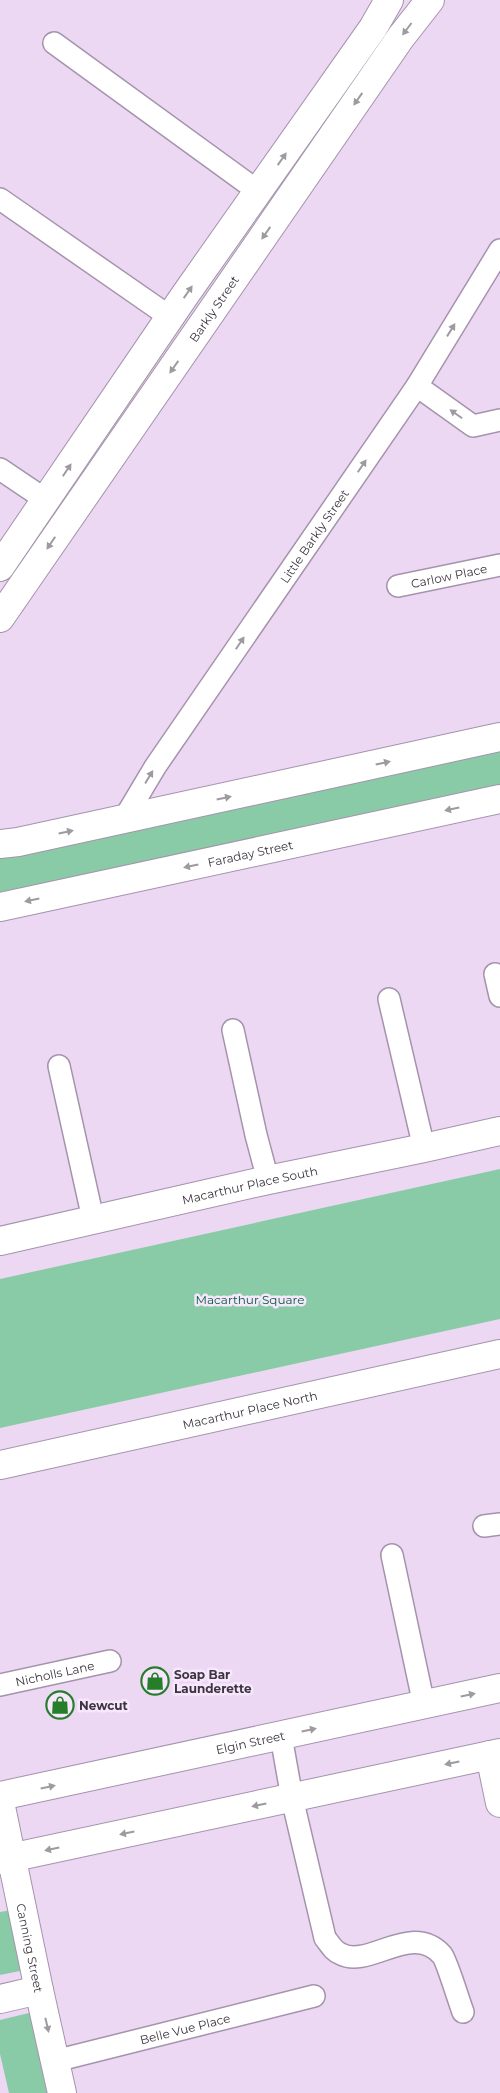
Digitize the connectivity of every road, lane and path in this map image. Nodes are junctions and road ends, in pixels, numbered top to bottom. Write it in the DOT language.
graph roads {
  1 [pos="389,0"];
  2 [pos="430,0"];
  3 [pos="54,42"];
  4 [pos="259,192"];
  5 [pos="0,199"];
  6 [pos="500,250"];
  7 [pos="170,317"];
  8 [pos="417,386"];
  9 [pos="500,420"];
  10 [pos="0,469"];
  11 [pos="46,500"];
  12 [pos="70,516"];
  13 [pos="500,564"];
  14 [pos="0,567"];
  15 [pos="398,586"];
  16 [pos="0,618"];
  17 [pos="500,737"];
  18 [pos="500,799"];
  19 [pos="124,819"];
  20 [pos="0,844"];
  21 [pos="0,907"];
  22 [pos="495,974"];
  23 [pos="500,996"];
  24 [pos="389,999"];
  25 [pos="233,1030"];
  26 [pos="59,1066"];
  27 [pos="500,1130"];
  28 [pos="424,1148"];
  29 [pos="268,1180"];
  30 [pos="93,1219"];
  31 [pos="0,1241"];
  32 [pos="500,1354"];
  33 [pos="0,1465"];
  34 [pos="392,1555"];
  35 [pos="110,1661"];
  36 [pos="0,1685"];
  37 [pos="500,1688"];
  38 [pos="424,1704"];
  39 [pos="281,1736"];
  40 [pos="495,1754"];
  41 [pos="0,1796"];
  42 [pos="292,1798"];
  43 [pos="0,1802"];
  44 [pos="500,1803"];
  45 [pos="6,1859"];
  46 [pos="38,1990"];
  47 [pos="314,1996"];
  48 [pos="0,1999"];
  49 [pos="463,2012"];
  50 [pos="55,2061"];
  51 [pos="62,2093"];
  4 -- 1 [label="street, one-way"];
  2 -- 12 [label="street, Barkly Street, one-way"];
  3 -- 4 [label="lane"];
  7 -- 4 [label="street, one-way"];
  5 -- 7 [label="lane"];
  8 -- 6 [label="lane, Little Barkly Street, one-way"];
  11 -- 7 [label="street, one-way"];
  9 -- 8 [label="lane, one-way"];
  19 -- 8 [label="lane, Little Barkly Street, one-way"];
  10 -- 11 [label="lane"];
  11 -- 12 [label="street"];
  11 -- 14 [label="street"];
  12 -- 16 [label="street, Barkly Street, one-way"];
  13 -- 15 [label="lane, Carlow Place"];
  19 -- 17 [label="street, one-way"];
  18 -- 21 [label="street, Faraday Street, one-way"];
  20 -- 19 [label="street, one-way"];
  22 -- 23 [label="lane"];
  24 -- 28 [label="lane"];
  25 -- 29 [label="lane"];
  26 -- 30 [label="lane"];
  27 -- 28 [label="street, Macarthur Place South"];
  28 -- 29 [label="street, Macarthur Place South"];
  29 -- 30 [label="street, Macarthur Place South"];
  30 -- 31 [label="street, Macarthur Place South"];
  32 -- 33 [label="street, Macarthur Place North"];
  34 -- 38 [label="lane"];
  35 -- 36 [label="lane, Nicholls Lane"];
  38 -- 37 [label="street, Elgin Street, one-way"];
  39 -- 38 [label="street, Elgin Street, one-way"];
  41 -- 39 [label="street, Elgin Street, one-way"];
  39 -- 42 [label="lane"];
  40 -- 42 [label="street, one-way"];
  40 -- 44 [label="street"];
  42 -- 45 [label="street, one-way"];
  42 -- 49 [label="lane"];
  43 -- 45 [label="street, Canning Street"];
  45 -- 46 [label="street, Canning Street"];
  46 -- 48 [label="street"];
  46 -- 50 [label="street, Canning Street, one-way"];
  47 -- 50 [label="lane, Belle Vue Place"];
  50 -- 51 [label="street, Canning Street"];
}
